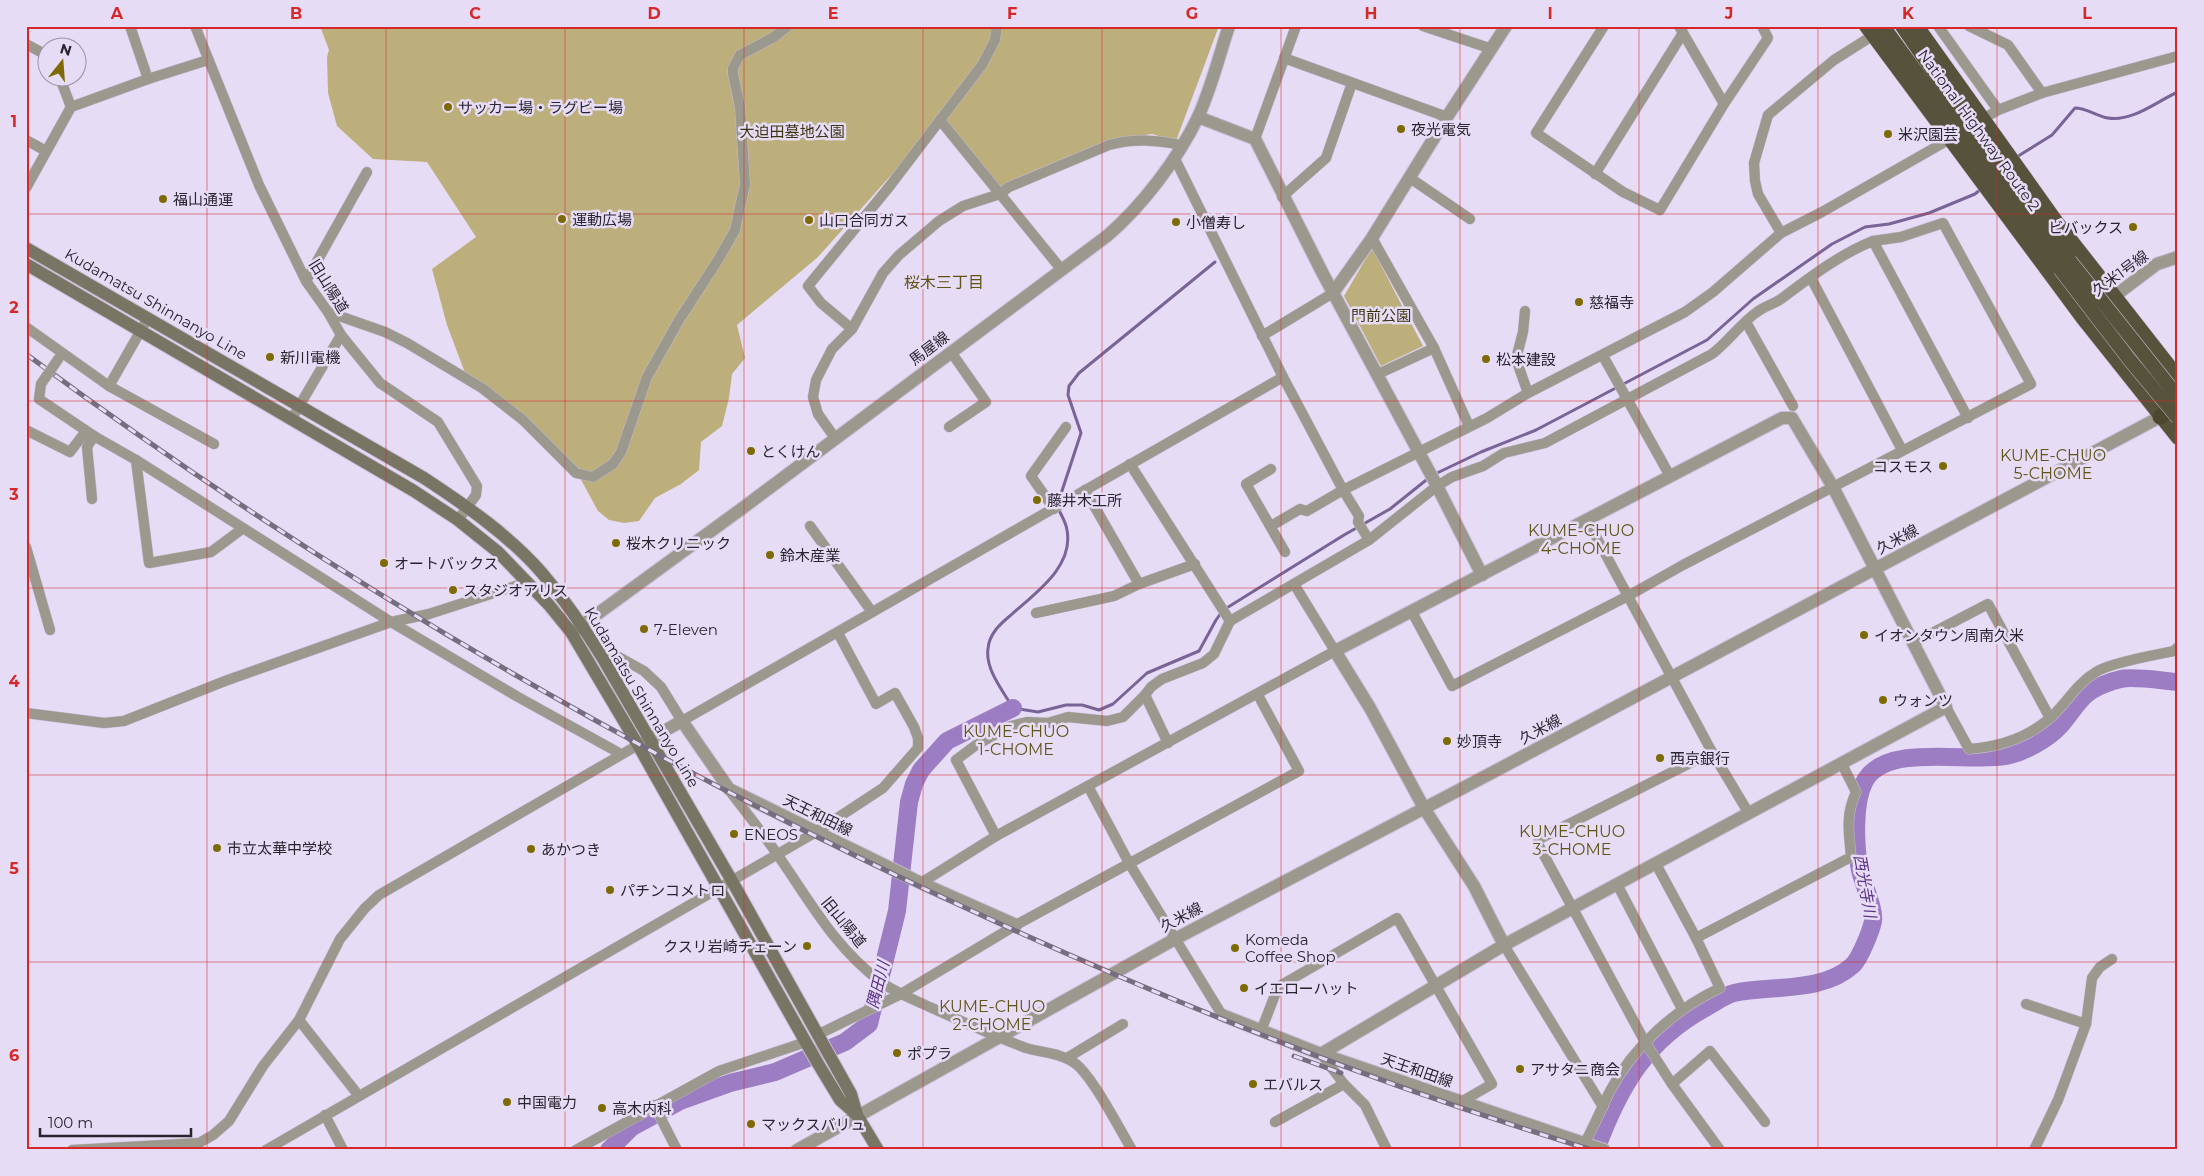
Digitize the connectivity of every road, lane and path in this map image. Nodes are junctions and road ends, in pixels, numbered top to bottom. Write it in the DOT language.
graph roads {
  1 [pos="130,26"];
  2 [pos="195,26"];
  3 [pos="788,26"];
  4 [pos="996,26"];
  5 [pos="1229,26"];
  6 [pos="1296,26"];
  7 [pos="1423,26"];
  8 [pos="1506,26"];
  9 [pos="1604,26"];
  10 [pos="1762,26"];
  11 [pos="1884,26"];
  12 [pos="1902,26"];
  13 [pos="1917,26"];
  14 [pos="1938,26"];
  15 [pos="1969,26"];
  16 [pos="1681,30"];
  17 [pos="1869,31"];
  18 [pos="26,44"];
  19 [pos="1492,49"];
  20 [pos="38,51"];
  21 [pos="2178,56"];
  22 [pos="1284,58"];
  23 [pos="208,60"];
  24 [pos="148,79"];
  25 [pos="1352,83"];
  26 [pos="64,88"];
  27 [pos="2042,94"];
  28 [pos="1724,104"];
  29 [pos="71,107"];
  30 [pos="1998,110"];
  31 [pos="1198,117"];
  32 [pos="1447,117"];
  33 [pos="1983,119"];
  34 [pos="940,120"];
  35 [pos="1255,139"];
  36 [pos="1950,139"];
  37 [pos="26,140"];
  38 [pos="1181,145"];
  39 [pos="46,151"];
  40 [pos="1174,157"];
  41 [pos="1984,166"];
  42 [pos="367,172"];
  43 [pos="1595,174"];
  44 [pos="1410,178"];
  45 [pos="26,188"];
  46 [pos="1000,194"];
  47 [pos="1282,197"];
  48 [pos="1470,219"];
  49 [pos="1781,232"];
  50 [pos="1372,238"];
  51 [pos="1873,241"];
  52 [pos="26,248"];
  53 [pos="2178,257"];
  54 [pos="26,264"];
  55 [pos="2065,265"];
  56 [pos="1062,269"];
  57 [pos="1811,278"];
  58 [pos="306,281"];
  59 [pos="1333,293"];
  60 [pos="2114,297"];
  61 [pos="1526,311"];
  62 [pos="328,312"];
  63 [pos="148,318"];
  64 [pos="2084,320"];
  65 [pos="1746,322"];
  66 [pos="26,327"];
  67 [pos="852,329"];
  68 [pos="139,332"];
  69 [pos="341,335"];
  70 [pos="1262,336"];
  71 [pos="1434,348"];
  72 [pos="951,352"];
  73 [pos="61,355"];
  74 [pos="1603,356"];
  75 [pos="1378,374"];
  76 [pos="1283,377"];
  77 [pos="2178,378"];
  78 [pos="109,386"];
  79 [pos="1528,393"];
  80 [pos="2178,397"];
  81 [pos="1628,399"];
  82 [pos="2178,403"];
  83 [pos="300,406"];
  84 [pos="1793,406"];
  85 [pos="2178,411"];
  86 [pos="2160,417"];
  87 [pos="1968,418"];
  88 [pos="2178,418"];
  89 [pos="292,420"];
  90 [pos="1469,426"];
  91 [pos="949,427"];
  92 [pos="1066,427"];
  93 [pos="26,430"];
  94 [pos="90,433"];
  95 [pos="835,438"];
  96 [pos="2178,438"];
  97 [pos="214,444"];
  98 [pos="1902,450"];
  99 [pos="1418,453"];
  100 [pos="136,460"];
  101 [pos="1130,464"];
  102 [pos="1271,469"];
  103 [pos="1670,476"];
  104 [pos="1437,486"];
  105 [pos="1833,487"];
  106 [pos="1085,490"];
  107 [pos="1343,490"];
  108 [pos="92,499"];
  109 [pos="468,507"];
  110 [pos="1054,509"];
  111 [pos="458,520"];
  112 [pos="1587,520"];
  113 [pos="810,526"];
  114 [pos="1271,526"];
  115 [pos="242,529"];
  116 [pos="1369,540"];
  117 [pos="26,547"];
  118 [pos="1285,552"];
  119 [pos="1195,564"];
  120 [pos="1875,569"];
  121 [pos="1482,575"];
  122 [pos="528,582"];
  123 [pos="1139,584"];
  124 [pos="1294,584"];
  125 [pos="1628,596"];
  126 [pos="872,612"];
  127 [pos="1412,612"];
  128 [pos="1036,613"];
  129 [pos="1230,620"];
  130 [pos="391,622"];
  131 [pos="576,629"];
  132 [pos="50,630"];
  133 [pos="838,633"];
  134 [pos="1914,643"];
  135 [pos="2178,647"];
  136 [pos="1335,651"];
  137 [pos="602,657"];
  138 [pos="1671,677"];
  139 [pos="1145,695"];
  140 [pos="1258,695"];
  141 [pos="1946,707"];
  142 [pos="26,713"];
  143 [pos="2050,718"];
  144 [pos="682,721"];
  145 [pos="644,742"];
  146 [pos="1168,743"];
  147 [pos="1712,752"];
  148 [pos="620,754"];
  149 [pos="1842,764"];
  150 [pos="1088,786"];
  151 [pos="728,790"];
  152 [pos="1424,808"];
  153 [pos="1748,812"];
  154 [pos="816,832"];
  155 [pos="996,836"];
  156 [pos="777,854"];
  157 [pos="1129,863"];
  158 [pos="1656,864"];
  159 [pos="732,881"];
  160 [pos="921,883"];
  161 [pos="1618,884"];
  162 [pos="718,888"];
  163 [pos="1574,908"];
  164 [pos="1016,925"];
  165 [pos="1696,938"];
  166 [pos="1175,939"];
  167 [pos="1504,945"];
  168 [pos="2112,959"];
  169 [pos="1435,986"];
  170 [pos="901,994"];
  171 [pos="2026,1004"];
  172 [pos="1682,1010"];
  173 [pos="1222,1015"];
  174 [pos="299,1020"];
  175 [pos="1123,1024"];
  176 [pos="2086,1024"];
  177 [pos="1261,1031"];
  178 [pos="818,1036"];
  179 [pos="999,1038"];
  180 [pos="1645,1042"];
  181 [pos="807,1044"];
  182 [pos="1321,1054"];
  183 [pos="1067,1058"];
  184 [pos="1344,1084"];
  185 [pos="1672,1084"];
  186 [pos="359,1096"];
  187 [pos="1461,1102"];
  188 [pos="654,1106"];
  189 [pos="1602,1107"];
  190 [pos="325,1115"];
  191 [pos="857,1115"];
  192 [pos="1275,1122"];
  193 [pos="1765,1122"];
  194 [pos="179,1147"];
  195 [pos="1583,1147"];
  196 [pos="103,1148"];
  197 [pos="72,1150"];
  198 [pos="266,1150"];
  199 [pos="343,1150"];
  200 [pos="576,1150"];
  201 [pos="677,1150"];
  202 [pos="797,1150"];
  203 [pos="878,1150"];
  204 [pos="1132,1150"];
  205 [pos="1387,1150"];
  206 [pos="1604,1150"];
  207 [pos="1720,1150"];
  208 [pos="2034,1150"];
  1 -- 24 [label="street"];
  2 -- 23 [label="street, 旧山陽道"];
  3 -- 62 [label="street"];
  4 -- 34 [label="street"];
  5 -- 31 [label="street, 馬屋線"];
  6 -- 22 [label="street"];
  7 -- 19 [label="street"];
  8 -- 19 [label="street"];
  9 -- 43 [label="street"];
  10 -- 28 [label="street"];
  11 -- 41 [label="highway, National Highway Route 2"];
  12 -- 41 [label="highway, National Highway Route 2"];
  13 -- 33 [label="highway"];
  14 -- 30 [label="street"];
  15 -- 27 [label="street"];
  16 -- 28 [label="street"];
  16 -- 43 [label="street"];
  17 -- 36 [label="highway"];
  17 -- 49 [label="street"];
  18 -- 20 [label="street"];
  19 -- 32 [label="street"];
  21 -- 27 [label="street"];
  22 -- 25 [label="street"];
  22 -- 35 [label="street"];
  23 -- 24 [label="street"];
  23 -- 58 [label="street, 旧山陽道"];
  24 -- 29 [label="street"];
  25 -- 32 [label="street"];
  25 -- 47 [label="street"];
  26 -- 29 [label="street"];
  27 -- 30 [label="street"];
  28 -- 43 [label="street"];
  29 -- 39 [label="street"];
  30 -- 33 [label="street"];
  31 -- 35 [label="street"];
  31 -- 38 [label="street, 馬屋線"];
  32 -- 44 [label="street"];
  33 -- 60 [label="highway"];
  34 -- 46 [label="street"];
  34 -- 67 [label="street"];
  35 -- 47 [label="street"];
  36 -- 41 [label="highway"];
  36 -- 49 [label="street"];
  37 -- 39 [label="street"];
  38 -- 40 [label="street, 馬屋線"];
  38 -- 46 [label="street"];
  39 -- 45 [label="street"];
  40 -- 56 [label="street, 馬屋線"];
  40 -- 70 [label="street"];
  41 -- 55 [label="highway, National Highway Route 2"];
  41 -- 64 [label="highway"];
  42 -- 58 [label="street"];
  44 -- 48 [label="street"];
  44 -- 50 [label="street"];
  46 -- 56 [label="street"];
  46 -- 67 [label="street"];
  47 -- 59 [label="street"];
  49 -- 74 [label="street"];
  50 -- 59 [label="street"];
  50 -- 71 [label="street"];
  51 -- 57 [label="street"];
  51 -- 87 [label="street"];
  51 -- 87 [label="street"];
  52 -- 63 [label="main road, Kudamatsu Shinnanyo Line"];
  53 -- 60 [label="street, 久米1号線"];
  54 -- 68 [label="main road, Kudamatsu Shinnanyo Line"];
  55 -- 80 [label="highway, National Highway Route 2, bridge"];
  55 -- 88 [label="highway, National Highway Route 2, bridge"];
  56 -- 72 [label="street, 馬屋線"];
  57 -- 65 [label="street"];
  57 -- 98 [label="street"];
  58 -- 62 [label="street, 旧山陽道"];
  59 -- 70 [label="street"];
  59 -- 75 [label="street"];
  60 -- 64 [label="street, 久米1号線"];
  60 -- 77 [label="highway"];
  61 -- 79 [label="street"];
  62 -- 69 [label="street, 旧山陽道"];
  63 -- 68 [label="street"];
  63 -- 83 [label="main road, Kudamatsu Shinnanyo Line"];
  64 -- 86 [label="highway"];
  65 -- 81 [label="street"];
  65 -- 84 [label="street"];
  66 -- 73 [label="street"];
  67 -- 95 [label="street"];
  68 -- 78 [label="street"];
  68 -- 89 [label="main road, Kudamatsu Shinnanyo Line"];
  69 -- 83 [label="street"];
  69 -- 109 [label="street, 旧山陽道"];
  70 -- 76 [label="street"];
  71 -- 75 [label="street"];
  71 -- 90 [label="street"];
  72 -- 91 [label="street"];
  72 -- 95 [label="street, 馬屋線"];
  73 -- 78 [label="street"];
  73 -- 94 [label="street, bridge"];
  74 -- 79 [label="street"];
  74 -- 81 [label="street"];
  75 -- 99 [label="street"];
  76 -- 101 [label="street"];
  76 -- 107 [label="street"];
  78 -- 97 [label="street"];
  79 -- 90 [label="street"];
  81 -- 103 [label="street"];
  81 -- 104 [label="street"];
  82 -- 86 [label="highway"];
  83 -- 89 [label="street"];
  83 -- 109 [label="main road, Kudamatsu Shinnanyo Line"];
  85 -- 86 [label="highway"];
  86 -- 96 [label="highway"];
  86 -- 120 [label="street, 久米線"];
  87 -- 98 [label="street"];
  89 -- 111 [label="main road, Kudamatsu Shinnanyo Line"];
  90 -- 99 [label="street"];
  92 -- 110 [label="street"];
  93 -- 94 [label="street"];
  94 -- 100 [label="street"];
  94 -- 108 [label="street"];
  95 -- 131 [label="street, 馬屋線"];
  98 -- 105 [label="street"];
  99 -- 104 [label="street"];
  99 -- 107 [label="street"];
  100 -- 115 [label="street"];
  100 -- 115 [label="street"];
  101 -- 106 [label="street"];
  101 -- 119 [label="street"];
  102 -- 114 [label="street"];
  103 -- 105 [label="street"];
  103 -- 112 [label="street"];
  104 -- 116 [label="street"];
  104 -- 121 [label="street"];
  105 -- 120 [label="street"];
  105 -- 125 [label="street"];
  106 -- 110 [label="street"];
  106 -- 123 [label="street"];
  107 -- 114 [label="street"];
  107 -- 116 [label="street"];
  109 -- 111 [label="street, 旧山陽道"];
  109 -- 131 [label="main road, Kudamatsu Shinnanyo Line"];
  110 -- 126 [label="street"];
  111 -- 122 [label="main road, Kudamatsu Shinnanyo Line"];
  112 -- 121 [label="street"];
  112 -- 125 [label="street"];
  113 -- 126 [label="street"];
  114 -- 118 [label="street"];
  115 -- 130 [label="street"];
  116 -- 124 [label="street"];
  117 -- 132 [label="street"];
  119 -- 123 [label="street"];
  119 -- 129 [label="street"];
  120 -- 134 [label="street"];
  120 -- 138 [label="street, 久米線"];
  121 -- 127 [label="street"];
  122 -- 130 [label="street"];
  122 -- 131 [label="main road, Kudamatsu Shinnanyo Line"];
  123 -- 128 [label="street"];
  124 -- 129 [label="street"];
  124 -- 136 [label="street"];
  125 -- 127 [label="street"];
  125 -- 138 [label="street"];
  126 -- 133 [label="street"];
  127 -- 136 [label="street"];
  129 -- 139 [label="street"];
  130 -- 142 [label="street"];
  130 -- 148 [label="street"];
  131 -- 137 [label="main road, Kudamatsu Shinnanyo Line"];
  131 -- 145 [label="main road, Kudamatsu Shinnanyo Line"];
  133 -- 144 [label="street"];
  133 -- 154 [label="street"];
  134 -- 141 [label="street"];
  134 -- 143 [label="street"];
  135 -- 143 [label="street"];
  136 -- 140 [label="street"];
  136 -- 152 [label="street"];
  137 -- 144 [label="street"];
  137 -- 145 [label="main road, Kudamatsu Shinnanyo Line"];
  138 -- 147 [label="street"];
  138 -- 152 [label="street, 久米線"];
  139 -- 146 [label="street"];
  139 -- 155 [label="street"];
  140 -- 146 [label="street"];
  140 -- 157 [label="street"];
  141 -- 143 [label="street"];
  141 -- 149 [label="street"];
  144 -- 145 [label="street"];
  144 -- 151 [label="street"];
  145 -- 148 [label="street"];
  145 -- 159 [label="main road, Kudamatsu Shinnanyo Line"];
  145 -- 162 [label="main road, Kudamatsu Shinnanyo Line"];
  146 -- 150 [label="street"];
  147 -- 153 [label="street"];
  147 -- 163 [label="street"];
  148 -- 174 [label="street"];
  149 -- 153 [label="street"];
  149 -- 165 [label="street"];
  150 -- 155 [label="street"];
  150 -- 157 [label="street"];
  151 -- 154 [label="street, 天王和田線"];
  151 -- 156 [label="street, 旧山陽道"];
  152 -- 166 [label="street, 久米線"];
  152 -- 167 [label="street"];
  153 -- 158 [label="street"];
  154 -- 156 [label="street"];
  154 -- 160 [label="street, 天王和田線"];
  155 -- 160 [label="street"];
  156 -- 159 [label="street"];
  156 -- 170 [label="street, 旧山陽道"];
  157 -- 164 [label="street"];
  157 -- 166 [label="street"];
  158 -- 161 [label="street"];
  158 -- 165 [label="street"];
  159 -- 162 [label="street"];
  159 -- 178 [label="main road, Kudamatsu Shinnanyo Line"];
  160 -- 164 [label="street, 天王和田線"];
  161 -- 163 [label="street"];
  161 -- 172 [label="street"];
  162 -- 181 [label="main road, Kudamatsu Shinnanyo Line"];
  162 -- 186 [label="street"];
  163 -- 167 [label="street"];
  163 -- 180 [label="street"];
  164 -- 170 [label="street"];
  165 -- 172 [label="street"];
  166 -- 173 [label="street"];
  166 -- 179 [label="street, 久米線"];
  167 -- 169 [label="street"];
  167 -- 189 [label="street"];
  168 -- 176 [label="street"];
  169 -- 177 [label="street"];
  169 -- 182 [label="street"];
  169 -- 187 [label="street"];
  170 -- 178 [label="street"];
  170 -- 179 [label="street, 旧山陽道"];
  171 -- 176 [label="street"];
  172 -- 180 [label="street"];
  173 -- 177 [label="street, 天王和田線"];
  174 -- 186 [label="street"];
  174 -- 194 [label="street"];
  175 -- 183 [label="street"];
  176 -- 208 [label="street"];
  177 -- 182 [label="street, 天王和田線"];
  178 -- 191 [label="main road, Kudamatsu Shinnanyo Line"];
  179 -- 183 [label="street, 旧山陽道"];
  179 -- 191 [label="street, 久米線"];
  180 -- 185 [label="street"];
  180 -- 189 [label="street"];
  181 -- 188 [label="street"];
  181 -- 191 [label="main road, Kudamatsu Shinnanyo Line"];
  182 -- 184 [label="street"];
  182 -- 187 [label="street, 天王和田線"];
  183 -- 204 [label="street, 旧山陽道"];
  184 -- 192 [label="street"];
  184 -- 205 [label="street"];
  185 -- 193 [label="street"];
  185 -- 207 [label="street"];
  186 -- 190 [label="street"];
  187 -- 195 [label="street, 天王和田線"];
  188 -- 200 [label="street"];
  188 -- 201 [label="street"];
  189 -- 195 [label="street"];
  190 -- 198 [label="street"];
  190 -- 199 [label="street"];
  191 -- 202 [label="street, 久米線"];
  191 -- 203 [label="main road, Kudamatsu Shinnanyo Line"];
  194 -- 196 [label="street"];
  195 -- 206 [label="street, 天王和田線"];
  196 -- 197 [label="street"];
}
